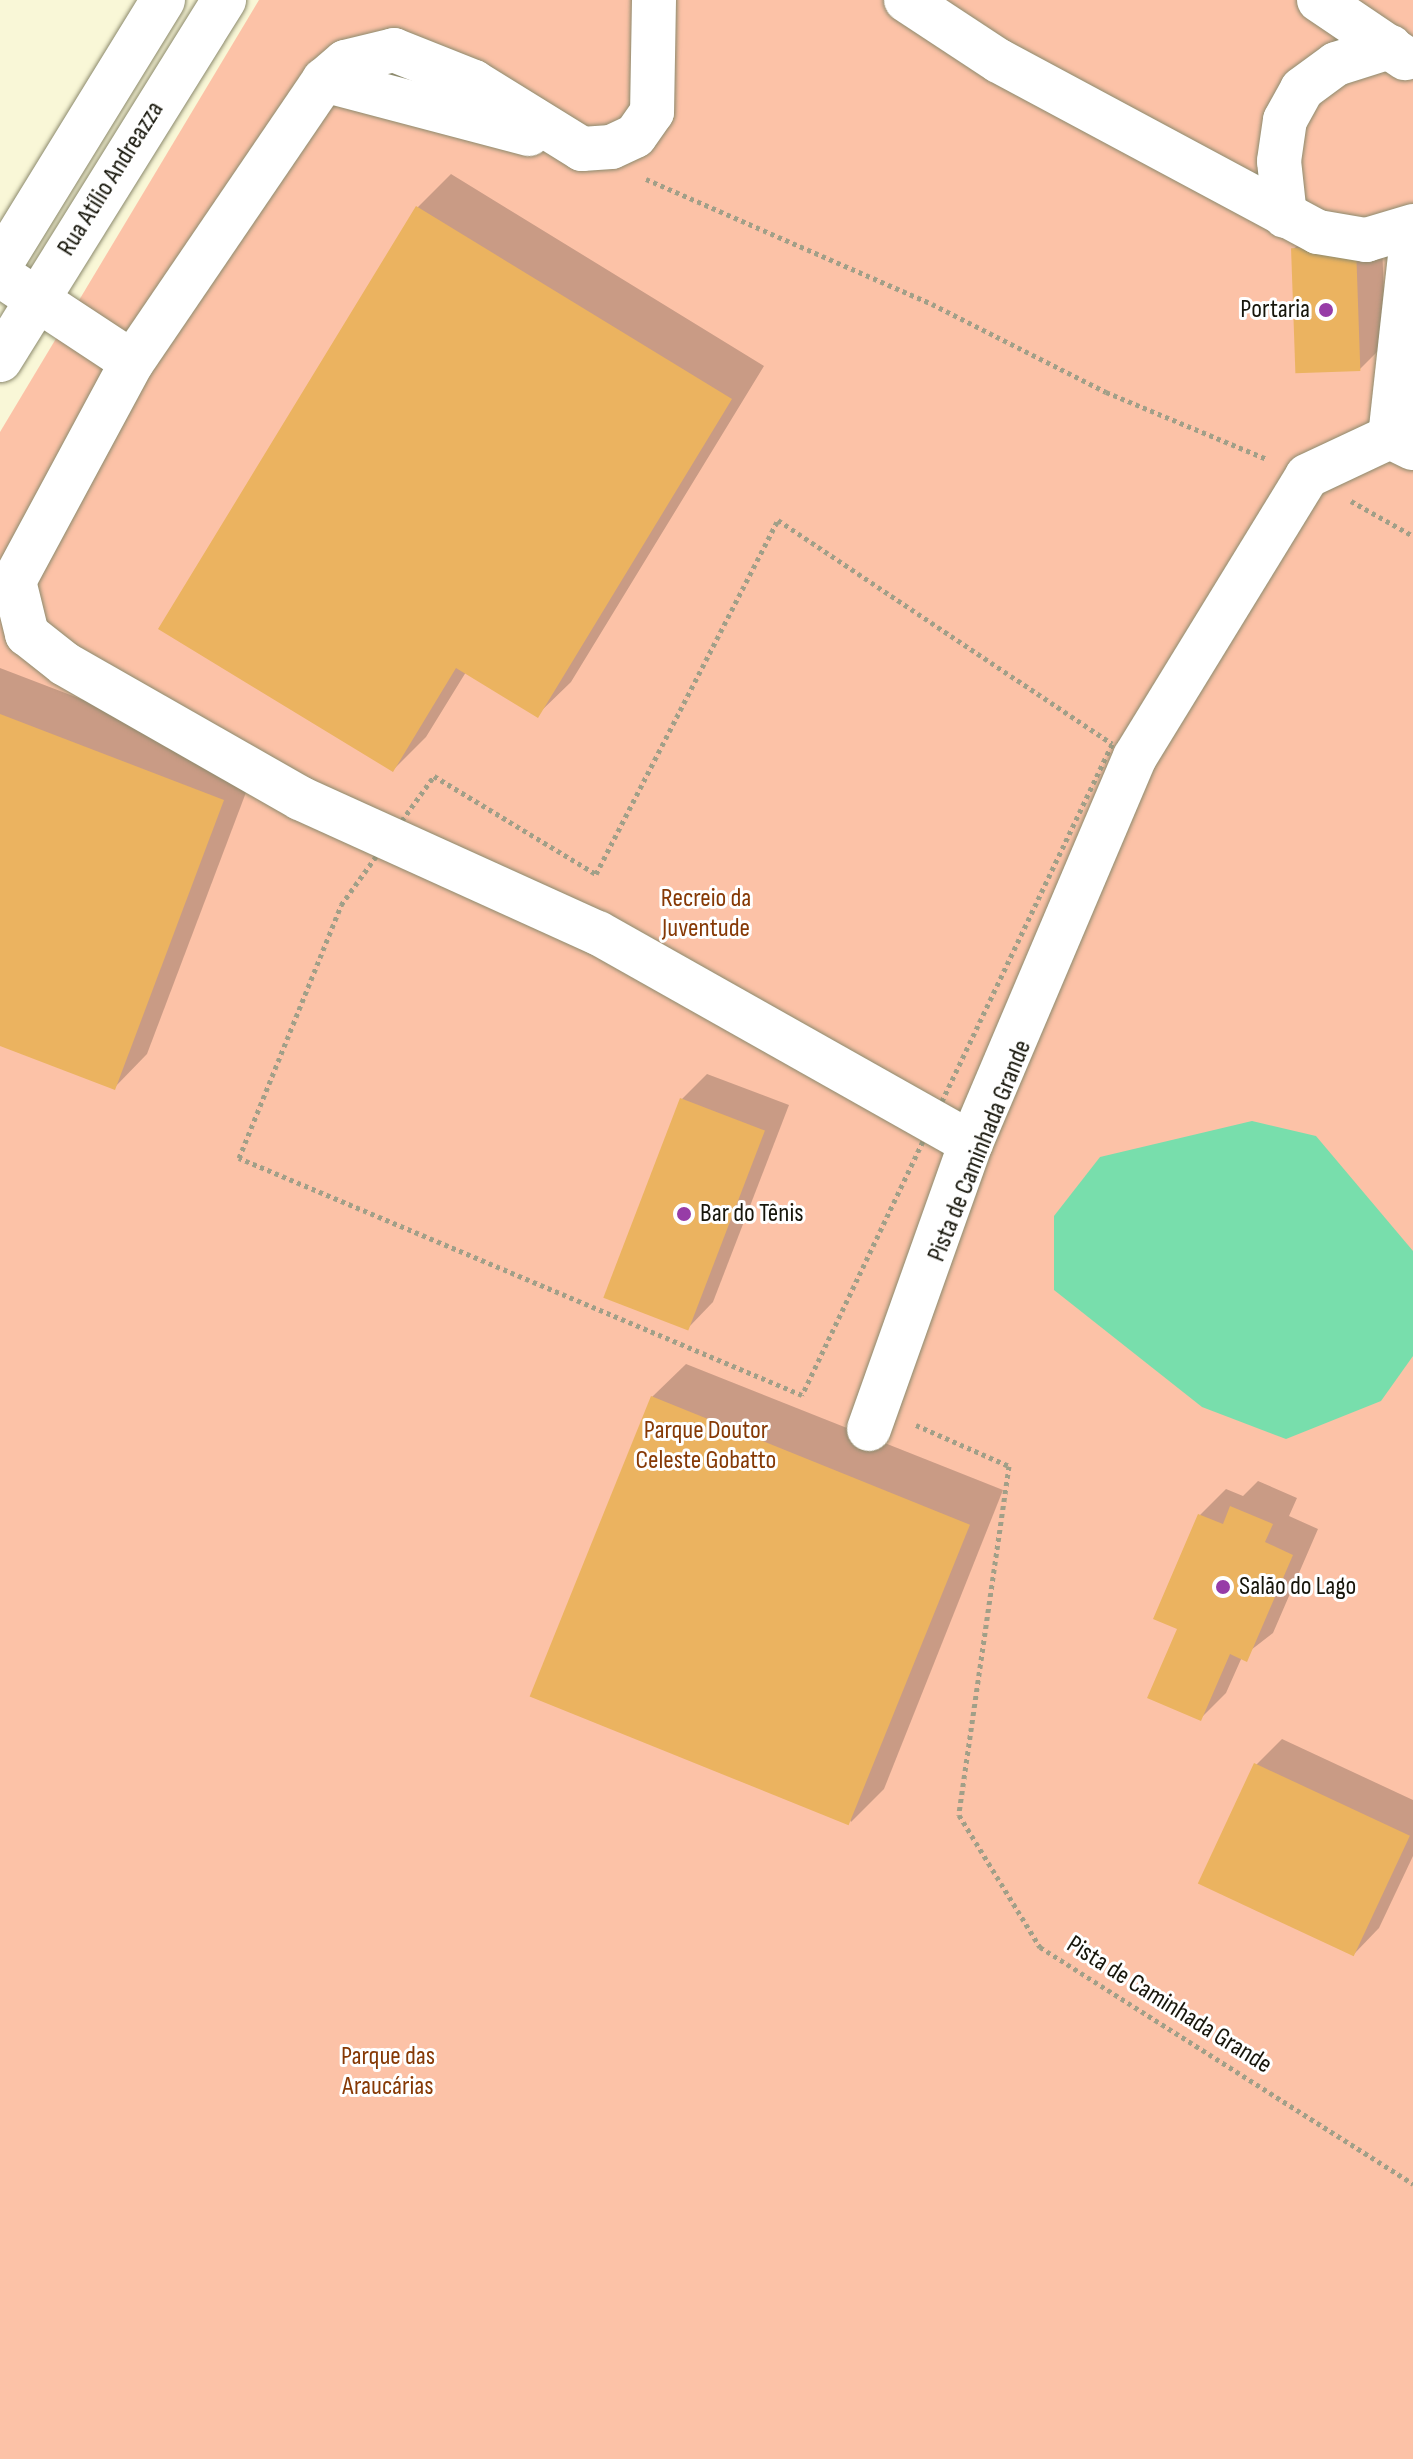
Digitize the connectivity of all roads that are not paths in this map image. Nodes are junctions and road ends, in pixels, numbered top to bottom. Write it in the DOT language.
graph roads {
  1 [pos="163,0"];
  2 [pos="224,0"];
  3 [pos="654,0"];
  4 [pos="906,0"];
  5 [pos="1282,0"];
  6 [pos="1341,6"];
  7 [pos="1401,56"];
  8 [pos="1285,216"];
  9 [pos="1413,227"];
  10 [pos="0,265"];
  11 [pos="0,275"];
  12 [pos="39,297"];
  13 [pos="0,360"];
  14 [pos="132,362"];
  15 [pos="1402,442"];
  16 [pos="971,1143"];
  17 [pos="869,1429"];
  1 -- 10 [label="main road, Rua Atílio Andreazza"];
  2 -- 12 [label="main road, Rua Atílio Andreazza"];
  3 -- 14 [label="main road"];
  4 -- 8 [label="main road"];
  5 -- 6 [label="main road"];
  6 -- 7 [label="main road"];
  7 -- 8 [label="main road"];
  8 -- 9 [label="main road"];
  9 -- 15 [label="main road"];
  11 -- 12 [label="main road"];
  12 -- 13 [label="main road, Rua Atílio Andreazza"];
  12 -- 14 [label="main road"];
  14 -- 16 [label="main road"];
  15 -- 16 [label="main road"];
  16 -- 17 [label="main road"];
}
